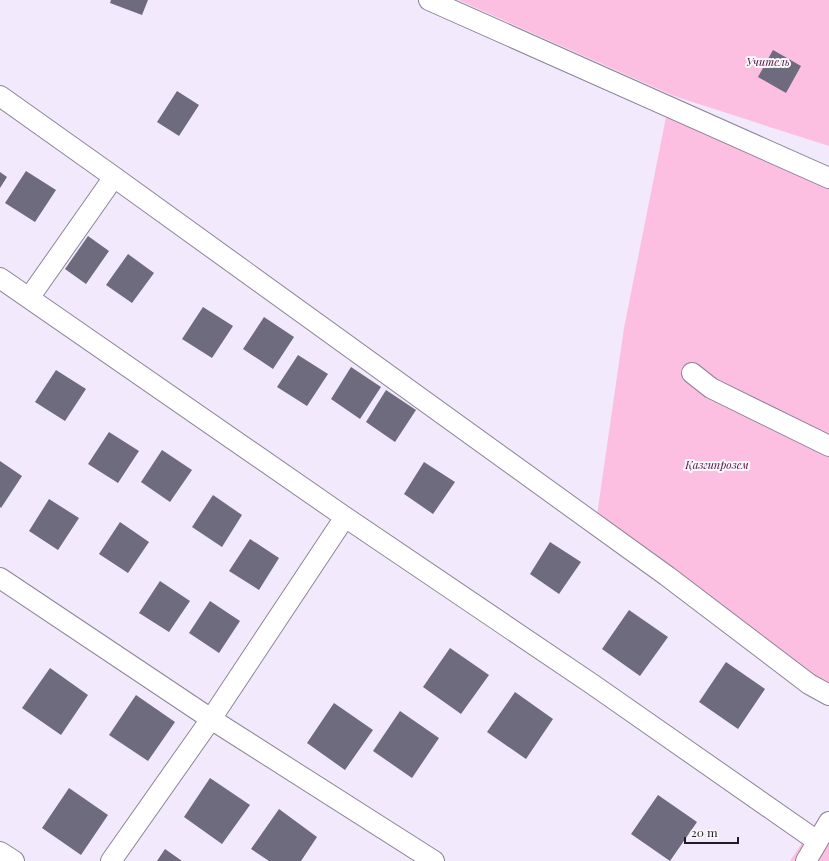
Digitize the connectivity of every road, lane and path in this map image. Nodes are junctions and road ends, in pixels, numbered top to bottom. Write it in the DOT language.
graph roads {
  1 [pos="429,0"];
  2 [pos="0,96"];
  3 [pos="114,177"];
  4 [pos="829,178"];
  5 [pos="0,278"];
  6 [pos="29,298"];
  7 [pos="692,374"];
  8 [pos="829,446"];
  9 [pos="345,517"];
  10 [pos="0,578"];
  11 [pos="829,694"];
  12 [pos="211,719"];
  13 [pos="829,822"];
  14 [pos="817,841"];
  15 [pos="0,852"];
  16 [pos="14,861"];
  17 [pos="111,861"];
  18 [pos="434,861"];
  19 [pos="806,861"];
  1 -- 4 [label="street"];
  2 -- 3 [label="street"];
  3 -- 6 [label="street"];
  3 -- 11 [label="street"];
  5 -- 6 [label="street"];
  6 -- 9 [label="street"];
  7 -- 8 [label="street"];
  9 -- 12 [label="street"];
  9 -- 14 [label="street"];
  10 -- 12 [label="street"];
  12 -- 17 [label="street"];
  12 -- 18 [label="street"];
  13 -- 14 [label="street"];
  14 -- 19 [label="street"];
  15 -- 16 [label="street"];
}
